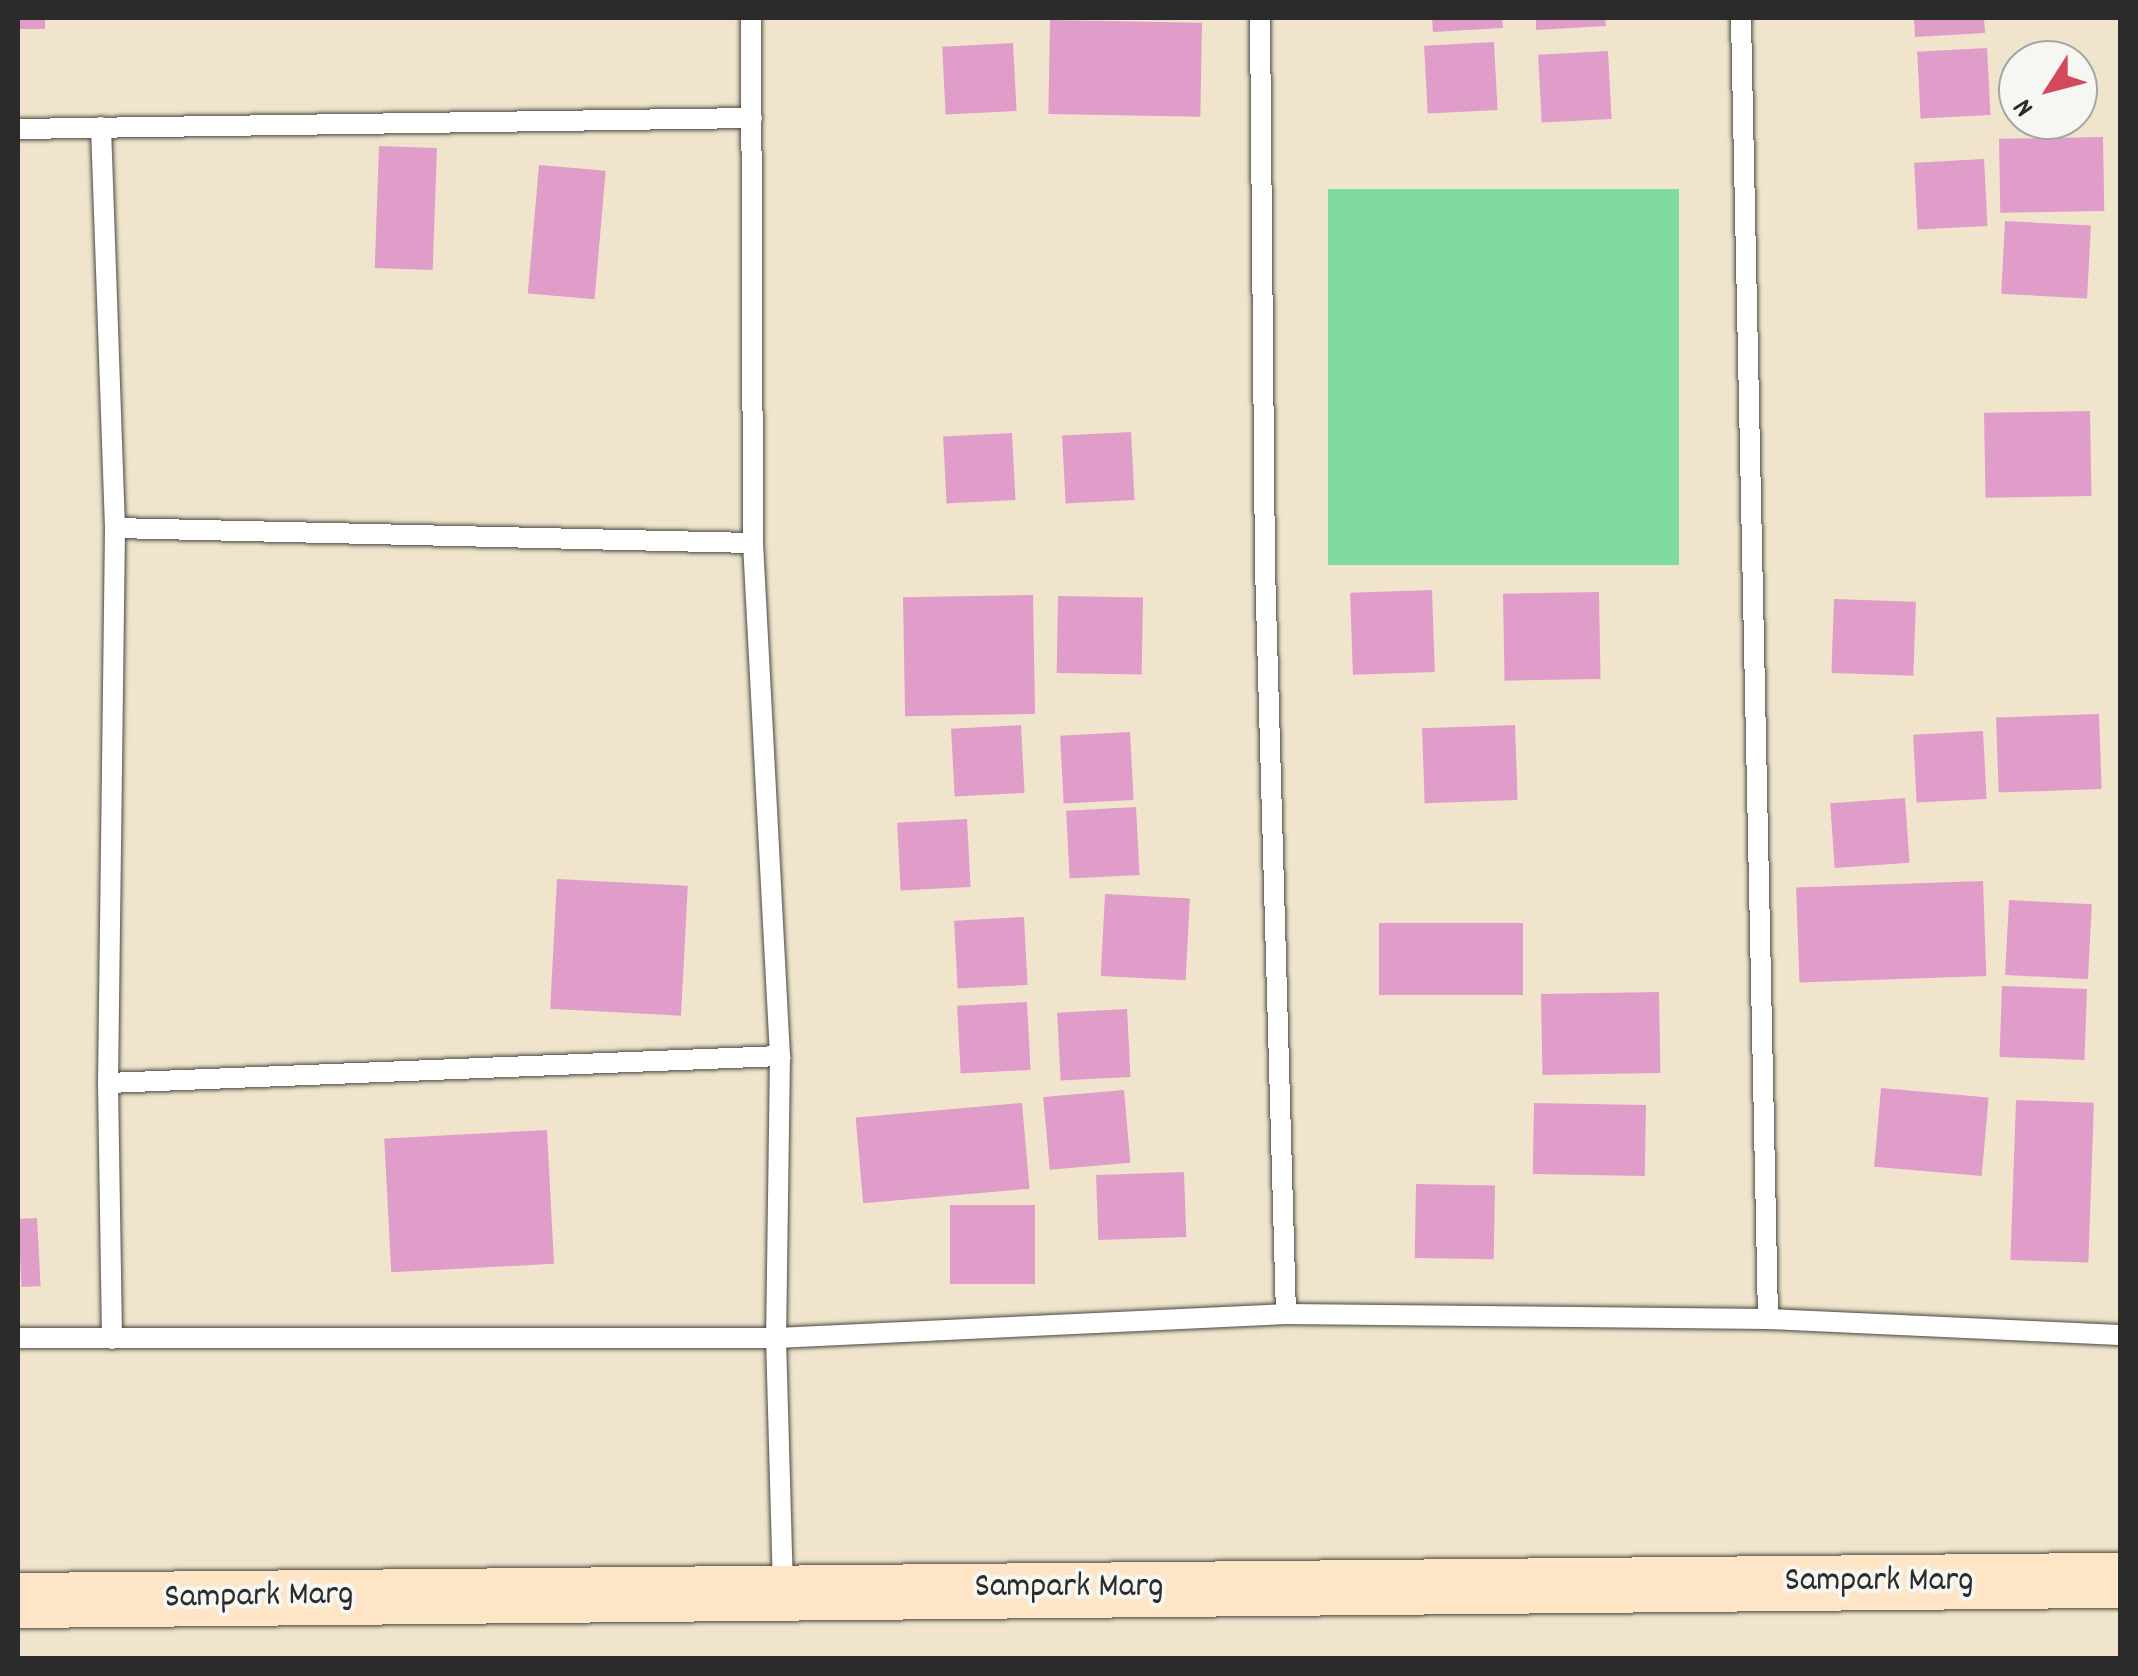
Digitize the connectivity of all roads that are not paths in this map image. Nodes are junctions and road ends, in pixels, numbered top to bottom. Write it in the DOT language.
graph roads {
  1 [pos="751,18"];
  2 [pos="1260,18"];
  3 [pos="1740,18"];
  4 [pos="752,118"];
  5 [pos="101,127"];
  6 [pos="18,129"];
  7 [pos="115,528"];
  8 [pos="753,543"];
  9 [pos="780,1056"];
  10 [pos="108,1083"];
  11 [pos="1286,1314"];
  12 [pos="1768,1319"];
  13 [pos="2120,1336"];
  14 [pos="18,1338"];
  15 [pos="112,1338"];
  16 [pos="776,1338"];
  17 [pos="2120,1580"];
  18 [pos="783,1590"];
  19 [pos="18,1600"];
  1 -- 4 [label="lane"];
  2 -- 11 [label="lane"];
  3 -- 12 [label="lane"];
  4 -- 5 [label="lane"];
  4 -- 8 [label="lane"];
  5 -- 6 [label="lane"];
  5 -- 7 [label="lane"];
  7 -- 8 [label="lane"];
  7 -- 10 [label="lane"];
  8 -- 9 [label="lane"];
  9 -- 10 [label="lane"];
  9 -- 16 [label="lane"];
  10 -- 15 [label="lane"];
  11 -- 12 [label="lane"];
  11 -- 16 [label="lane"];
  12 -- 13 [label="lane"];
  14 -- 15 [label="lane"];
  15 -- 16 [label="lane"];
  16 -- 18 [label="lane"];
  17 -- 18 [label="street, Sampark Marg"];
  18 -- 19 [label="street, Sampark Marg"];
}
